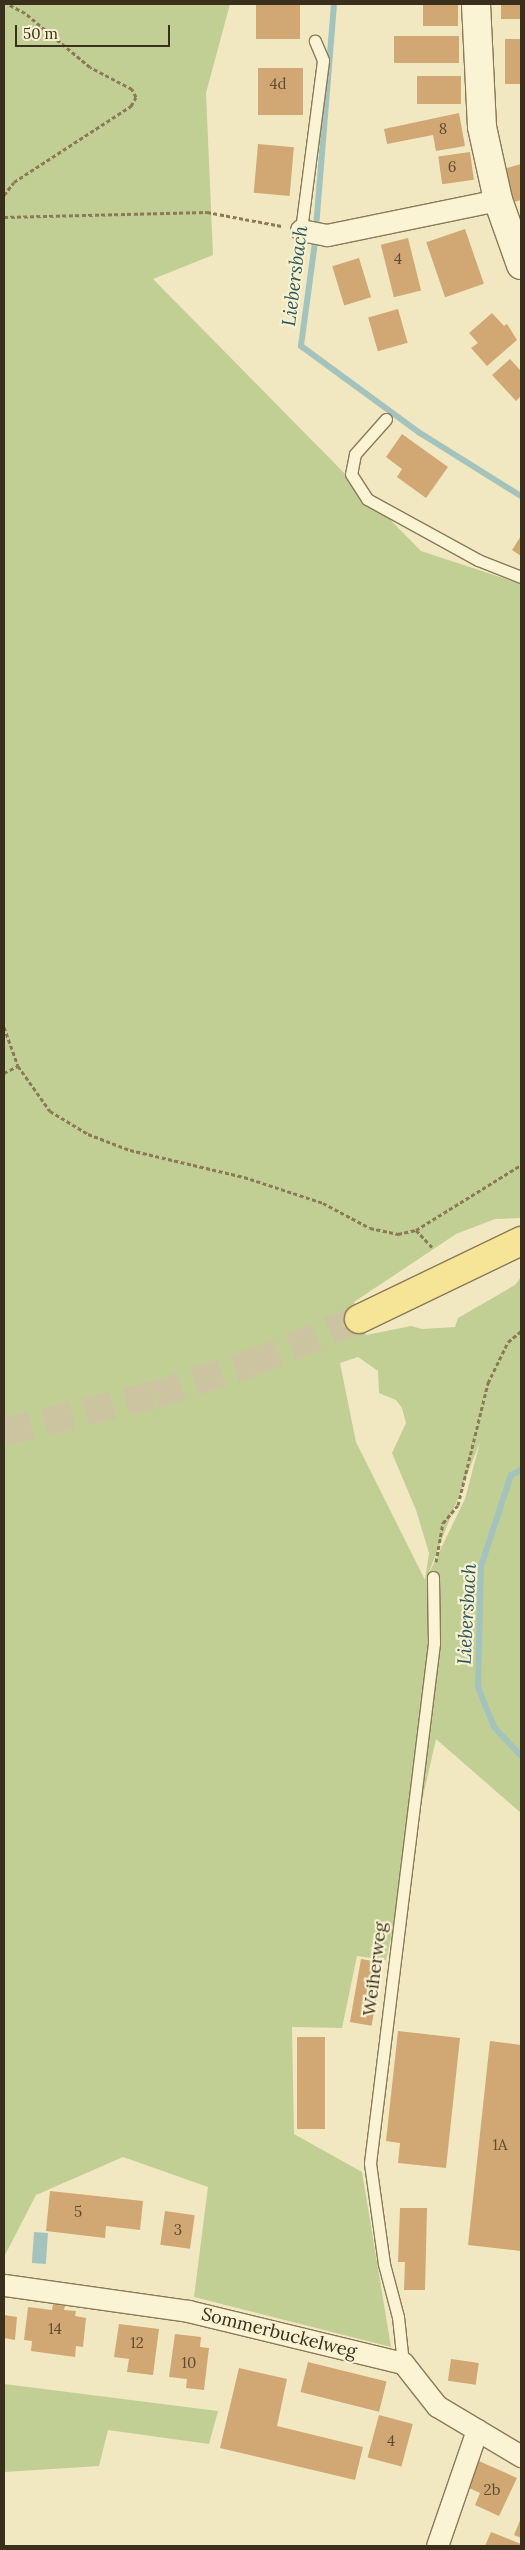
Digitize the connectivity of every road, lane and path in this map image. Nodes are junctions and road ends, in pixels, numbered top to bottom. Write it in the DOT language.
graph roads {
  1 [pos="8,4"];
  2 [pos="476,4"];
  3 [pos="315,41"];
  4 [pos="4,194"];
  5 [pos="498,200"];
  6 [pos="4,217"];
  7 [pos="301,230"];
  8 [pos="518,256"];
  9 [pos="386,419"];
  10 [pos="521,577"];
  11 [pos="4,1028"];
  12 [pos="18,1066"];
  13 [pos="4,1073"];
  14 [pos="521,1165"];
  15 [pos="416,1230"];
  16 [pos="521,1241"];
  17 [pos="434,1249"];
  18 [pos="360,1319"];
  19 [pos="521,1331"];
  20 [pos="433,1578"];
  21 [pos="4,2285"];
  22 [pos="403,2363"];
  23 [pos="477,2430"];
  24 [pos="521,2456"];
  25 [pos="437,2546"];
  1 -- 4 [label="path"];
  2 -- 5 [label="street"];
  3 -- 7 [label="lane"];
  5 -- 7 [label="street"];
  5 -- 8 [label="street"];
  6 -- 7 [label="path"];
  9 -- 10 [label="lane"];
  11 -- 12 [label="path"];
  12 -- 13 [label="path"];
  12 -- 15 [label="path"];
  14 -- 15 [label="path"];
  15 -- 17 [label="path"];
  16 -- 18 [label="main road"];
  19 -- 20 [label="path"];
  20 -- 22 [label="lane, Weiherweg"];
  21 -- 22 [label="street, Sommerbuckelweg"];
  22 -- 23 [label="street"];
  23 -- 24 [label="street"];
  23 -- 25 [label="street"];
}
